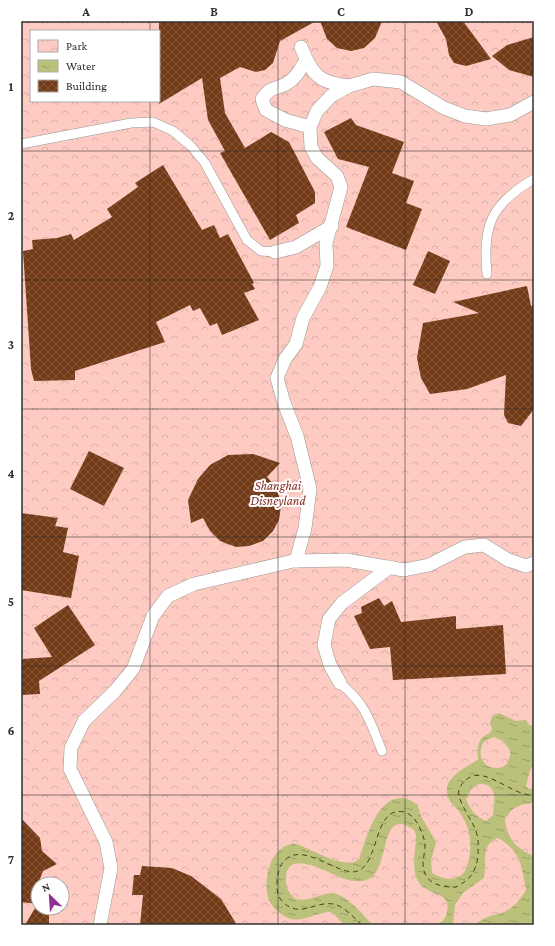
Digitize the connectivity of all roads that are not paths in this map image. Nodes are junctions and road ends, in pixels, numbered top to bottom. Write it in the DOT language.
graph roads {
  1 [pos="301,47"];
  2 [pos="306,60"];
  3 [pos="349,86"];
  4 [pos="534,102"];
  5 [pos="310,127"];
  6 [pos="21,144"];
  7 [pos="534,179"];
  8 [pos="332,226"];
  9 [pos="275,252"];
  10 [pos="487,274"];
  11 [pos="296,561"];
  12 [pos="534,563"];
  13 [pos="390,567"];
  14 [pos="340,683"];
  15 [pos="382,751"];
  16 [pos="100,925"];
  1 -- 2 [label="street"];
  2 -- 3 [label="street"];
  2 -- 5 [label="street"];
  3 -- 4 [label="street"];
  3 -- 5 [label="street"];
  5 -- 8 [label="street"];
  6 -- 9 [label="lane"];
  7 -- 10 [label="lane"];
  8 -- 9 [label="street"];
  8 -- 11 [label="street"];
  11 -- 13 [label="street"];
  11 -- 16 [label="street"];
  12 -- 13 [label="street"];
  13 -- 14 [label="street"];
  14 -- 15 [label="lane"];
}
